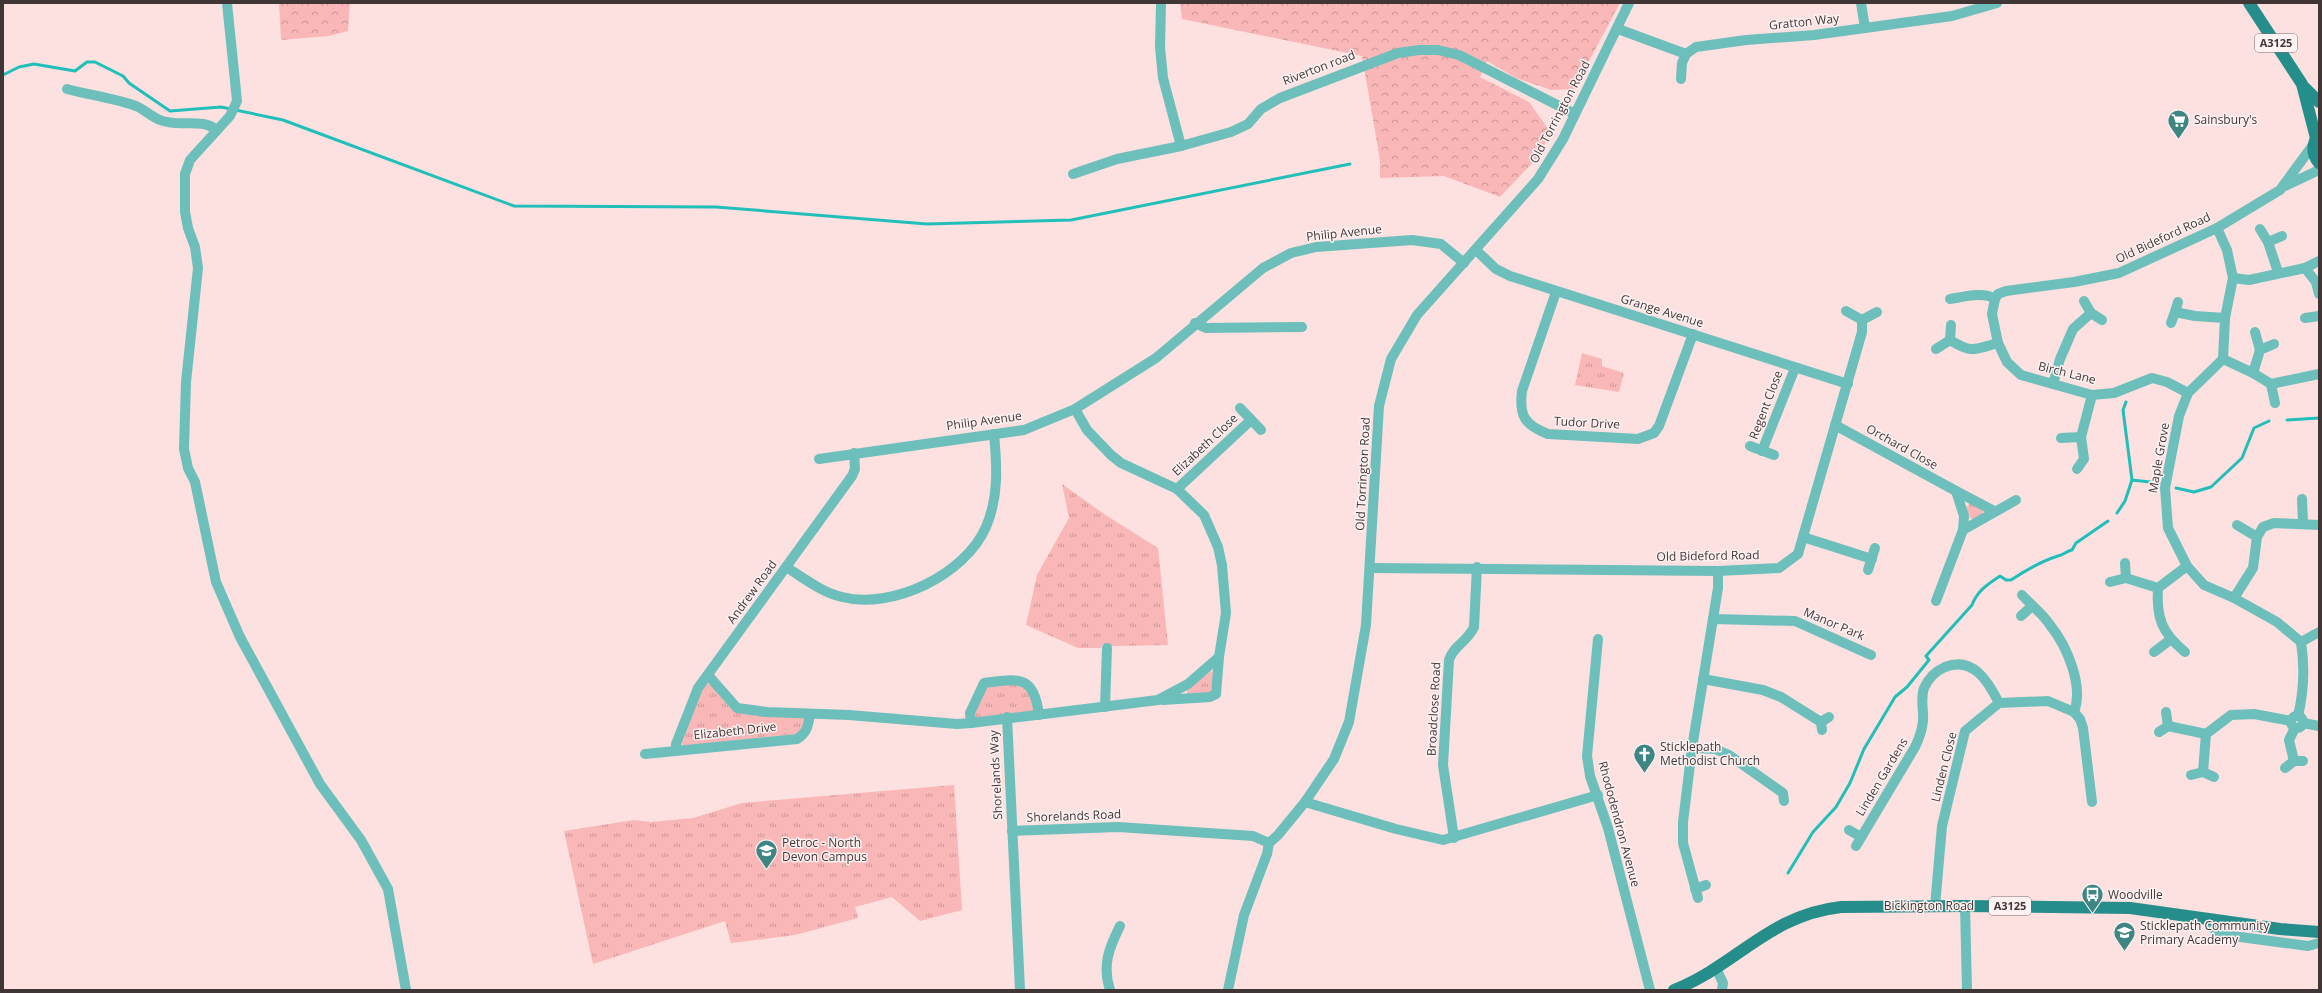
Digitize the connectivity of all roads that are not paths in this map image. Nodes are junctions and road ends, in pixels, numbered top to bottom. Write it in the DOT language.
graph roads {
  1 [pos="227,3"];
  2 [pos="1161,3"];
  3 [pos="1629,3"];
  4 [pos="1861,3"];
  5 [pos="1997,3"];
  6 [pos="2249,3"];
  7 [pos="1865,28"];
  8 [pos="1618,29"];
  9 [pos="1686,54"];
  10 [pos="1681,79"];
  11 [pos="2302,84"];
  12 [pos="67,89"];
  13 [pos="2319,102"];
  14 [pos="1575,114"];
  15 [pos="217,130"];
  16 [pos="2316,139"];
  17 [pos="1181,146"];
  18 [pos="2319,163"];
  19 [pos="2319,170"];
  20 [pos="1074,174"];
  21 [pos="2285,186"];
  22 [pos="2217,228"];
  23 [pos="2260,229"];
  24 [pos="2282,236"];
  25 [pos="2268,242"];
  26 [pos="1476,250"];
  27 [pos="2319,262"];
  28 [pos="1464,263"];
  29 [pos="2305,268"];
  30 [pos="2278,272"];
  31 [pos="2233,278"];
  32 [pos="1556,292"];
  33 [pos="2319,294"];
  34 [pos="1950,299"];
  35 [pos="1995,299"];
  36 [pos="2084,301"];
  37 [pos="1846,311"];
  38 [pos="1877,312"];
  39 [pos="2091,314"];
  40 [pos="2319,316"];
  41 [pos="2225,318"];
  42 [pos="2305,318"];
  43 [pos="1862,320"];
  44 [pos="2102,320"];
  45 [pos="1196,323"];
  46 [pos="2171,323"];
  47 [pos="1951,325"];
  48 [pos="1302,327"];
  49 [pos="2255,332"];
  50 [pos="1693,334"];
  51 [pos="1950,340"];
  52 [pos="1998,343"];
  53 [pos="2274,344"];
  54 [pos="1936,349"];
  55 [pos="2260,350"];
  56 [pos="2223,359"];
  57 [pos="1794,368"];
  58 [pos="2253,372"];
  59 [pos="2319,374"];
  60 [pos="1848,384"];
  61 [pos="2052,384"];
  62 [pos="2271,384"];
  63 [pos="2188,393"];
  64 [pos="2092,395"];
  65 [pos="2275,403"];
  66 [pos="1240,408"];
  67 [pos="1075,409"];
  68 [pos="1250,420"];
  69 [pos="1835,425"];
  70 [pos="1261,430"];
  71 [pos="994,434"];
  72 [pos="2081,437"];
  73 [pos="2061,438"];
  74 [pos="1750,446"];
  75 [pos="1762,451"];
  76 [pos="854,453"];
  77 [pos="1774,455"];
  78 [pos="819,459"];
  79 [pos="2077,469"];
  80 [pos="1177,489"];
  81 [pos="1956,491"];
  82 [pos="2302,499"];
  83 [pos="2016,500"];
  84 [pos="1994,511"];
  85 [pos="2303,524"];
  86 [pos="2236,525"];
  87 [pos="2319,525"];
  88 [pos="1964,530"];
  89 [pos="1803,537"];
  90 [pos="2257,537"];
  91 [pos="1875,548"];
  92 [pos="1872,559"];
  93 [pos="2125,563"];
  94 [pos="2187,566"];
  95 [pos="786,567"];
  96 [pos="1478,567"];
  97 [pos="1371,568"];
  98 [pos="1718,570"];
  99 [pos="1868,570"];
  100 [pos="2126,578"];
  101 [pos="2110,582"];
  102 [pos="2158,588"];
  103 [pos="2022,595"];
  104 [pos="2234,598"];
  105 [pos="1936,601"];
  106 [pos="2032,606"];
  107 [pos="2021,616"];
  108 [pos="1713,619"];
  109 [pos="2319,632"];
  110 [pos="1598,639"];
  111 [pos="2170,640"];
  112 [pos="2301,642"];
  113 [pos="1107,648"];
  114 [pos="2154,652"];
  115 [pos="2185,652"];
  116 [pos="1871,655"];
  117 [pos="1219,658"];
  118 [pos="708,675"];
  119 [pos="1703,679"];
  120 [pos="1158,700"];
  121 [pos="1999,703"];
  122 [pos="1105,707"];
  123 [pos="2074,712"];
  124 [pos="2166,712"];
  125 [pos="810,714"];
  126 [pos="1040,715"];
  127 [pos="1007,717"];
  128 [pos="2297,722"];
  129 [pos="970,723"];
  130 [pos="1824,723"];
  131 [pos="2168,726"];
  132 [pos="2319,726"];
  133 [pos="2159,732"];
  134 [pos="2206,734"];
  135 [pos="1692,748"];
  136 [pos="676,750"];
  137 [pos="645,754"];
  138 [pos="2285,768"];
  139 [pos="2203,772"];
  140 [pos="2191,775"];
  141 [pos="2214,777"];
  142 [pos="1793,789"];
  143 [pos="1598,795"];
  144 [pos="1305,802"];
  145 [pos="2092,802"];
  146 [pos="1849,830"];
  147 [pos="1012,831"];
  148 [pos="1454,838"];
  149 [pos="1269,843"];
  150 [pos="1706,885"];
  151 [pos="1935,906"];
  152 [pos="1965,906"];
  153 [pos="2204,918"];
  154 [pos="1120,925"];
  155 [pos="2319,932"];
  156 [pos="2319,943"];
  157 [pos="1716,968"];
  158 [pos="406,990"];
  159 [pos="1020,990"];
  160 [pos="1110,990"];
  161 [pos="1228,990"];
  162 [pos="1650,990"];
  163 [pos="1674,990"];
  164 [pos="1722,990"];
  165 [pos="1967,990"];
  1 -- 15 [label="street"];
  2 -- 17 [label="street"];
  3 -- 8 [label="street, Old Torrington Road"];
  4 -- 7 [label="street"];
  5 -- 7 [label="street, Gratton Way"];
  6 -- 11 [label="main road, A3125"];
  7 -- 9 [label="street, Gratton Way"];
  8 -- 9 [label="street"];
  8 -- 14 [label="street, Old Torrington Road"];
  9 -- 10 [label="street"];
  11 -- 13 [label="main road, A3125"];
  11 -- 16 [label="main road, A3125"];
  12 -- 15 [label="street"];
  14 -- 17 [label="street, Riverton road"];
  14 -- 26 [label="street, Old Torrington Road"];
  15 -- 158 [label="street"];
  16 -- 18 [label="main road, A3125"];
  16 -- 21 [label="street, Old Bideford Road"];
  17 -- 20 [label="street, Riverton road"];
  19 -- 21 [label="street, Old Bideford Road"];
  21 -- 22 [label="street, Old Bideford Road"];
  22 -- 31 [label="street"];
  22 -- 35 [label="street, Old Bideford Road"];
  23 -- 25 [label="street"];
  24 -- 25 [label="street"];
  25 -- 30 [label="street"];
  26 -- 28 [label="street, Old Torrington Road"];
  26 -- 32 [label="street, Grange Avenue"];
  27 -- 29 [label="street"];
  28 -- 45 [label="street, Philip Avenue"];
  28 -- 97 [label="street, Old Torrington Road"];
  29 -- 30 [label="street"];
  29 -- 33 [label="street"];
  30 -- 31 [label="street"];
  31 -- 41 [label="street"];
  32 -- 50 [label="street, Grange Avenue"];
  32 -- 50 [label="street, Tudor Drive"];
  34 -- 35 [label="street"];
  35 -- 52 [label="street, Birch Lane"];
  36 -- 39 [label="street"];
  37 -- 43 [label="street"];
  38 -- 43 [label="street"];
  39 -- 44 [label="street"];
  39 -- 61 [label="street"];
  40 -- 42 [label="street"];
  41 -- 46 [label="street"];
  41 -- 56 [label="street"];
  43 -- 60 [label="street, Old Bideford Road"];
  45 -- 48 [label="street"];
  45 -- 67 [label="street, Philip Avenue"];
  47 -- 51 [label="street"];
  49 -- 55 [label="street"];
  50 -- 57 [label="street, Grange Avenue"];
  51 -- 52 [label="street"];
  51 -- 54 [label="street"];
  52 -- 61 [label="street, Birch Lane"];
  53 -- 55 [label="street"];
  55 -- 58 [label="street"];
  56 -- 58 [label="street"];
  56 -- 63 [label="street, Maple Grove"];
  57 -- 60 [label="street, Grange Avenue"];
  57 -- 75 [label="street, Regent Close"];
  58 -- 62 [label="street"];
  59 -- 62 [label="street"];
  60 -- 69 [label="street, Old Bideford Road"];
  61 -- 64 [label="street, Birch Lane"];
  62 -- 65 [label="street"];
  63 -- 64 [label="street, Birch Lane"];
  63 -- 94 [label="street, Maple Grove"];
  64 -- 72 [label="street"];
  66 -- 68 [label="street, Elizabeth Close"];
  67 -- 71 [label="street, Philip Avenue"];
  67 -- 80 [label="street, Elizabeth Drive"];
  68 -- 70 [label="street, Elizabeth Close"];
  68 -- 80 [label="street, Elizabeth Close"];
  69 -- 81 [label="street, Orchard Close"];
  69 -- 89 [label="street, Old Bideford Road"];
  71 -- 76 [label="street, Philip Avenue"];
  71 -- 95 [label="street"];
  72 -- 73 [label="street"];
  72 -- 79 [label="street"];
  74 -- 75 [label="street"];
  75 -- 77 [label="street"];
  76 -- 78 [label="street, Philip Avenue"];
  76 -- 95 [label="street, Andrew Road"];
  80 -- 117 [label="street, Elizabeth Drive"];
  81 -- 84 [label="street, Orchard Close"];
  81 -- 88 [label="street"];
  82 -- 85 [label="street"];
  83 -- 84 [label="street"];
  84 -- 88 [label="street"];
  85 -- 87 [label="street"];
  85 -- 90 [label="street"];
  86 -- 90 [label="street"];
  88 -- 105 [label="street"];
  89 -- 92 [label="street"];
  89 -- 98 [label="street, Old Bideford Road"];
  90 -- 104 [label="street"];
  91 -- 92 [label="street"];
  92 -- 99 [label="street"];
  93 -- 100 [label="street"];
  94 -- 102 [label="street"];
  94 -- 104 [label="street, Maple Grove"];
  95 -- 118 [label="street, Andrew Road"];
  96 -- 97 [label="street, Old Bideford Road"];
  96 -- 98 [label="street, Old Bideford Road"];
  96 -- 148 [label="street, Broadclose Road"];
  97 -- 144 [label="street, Old Torrington Road"];
  98 -- 108 [label="street"];
  100 -- 101 [label="street"];
  100 -- 102 [label="street"];
  102 -- 111 [label="street"];
  103 -- 106 [label="street"];
  104 -- 112 [label="street, Maple Grove"];
  106 -- 107 [label="street"];
  106 -- 123 [label="street"];
  108 -- 116 [label="street, Manor Park"];
  108 -- 119 [label="street"];
  109 -- 112 [label="street"];
  110 -- 143 [label="street, Rhododendron Avenue"];
  111 -- 114 [label="street"];
  111 -- 115 [label="street"];
  112 -- 128 [label="street"];
  113 -- 122 [label="street"];
  117 -- 120 [label="street, Elizabeth Drive"];
  117 -- 120 [label="street, Elizabeth Drive"];
  118 -- 125 [label="street, Elizabeth Drive"];
  118 -- 136 [label="street, Andrew Road"];
  119 -- 130 [label="street"];
  119 -- 135 [label="street"];
  120 -- 122 [label="street, Elizabeth Drive"];
  121 -- 123 [label="street"];
  121 -- 146 [label="street, Linden Gardens"];
  121 -- 151 [label="street, Linden Close"];
  122 -- 126 [label="street, Elizabeth Drive"];
  123 -- 145 [label="street"];
  124 -- 131 [label="street"];
  125 -- 129 [label="street, Elizabeth Drive"];
  125 -- 136 [label="street, Elizabeth Drive"];
  126 -- 127 [label="street, Elizabeth Drive"];
  126 -- 129 [label="street"];
  127 -- 129 [label="street, Elizabeth Drive"];
  127 -- 147 [label="street, Shorelands Way"];
  128 -- 132 [label="street"];
  128 -- 134 [label="street"];
  128 -- 138 [label="street"];
  131 -- 133 [label="street"];
  131 -- 134 [label="street"];
  134 -- 139 [label="street"];
  135 -- 142 [label="street"];
  135 -- 150 [label="street"];
  136 -- 137 [label="street, Elizabeth Drive"];
  139 -- 140 [label="street"];
  139 -- 141 [label="street"];
  143 -- 148 [label="street"];
  143 -- 162 [label="street, Rhododendron Avenue"];
  144 -- 148 [label="street"];
  144 -- 149 [label="street, Old Torrington Road"];
  147 -- 149 [label="street, Shorelands Road"];
  147 -- 159 [label="street, Shorelands Road"];
  149 -- 161 [label="street, Old Torrington Road"];
  151 -- 152 [label="main road, Bickington Road / A3125"];
  151 -- 157 [label="main road, Bickington Road / A3125"];
  152 -- 153 [label="main road, Bickington Road / A3125"];
  152 -- 165 [label="street"];
  153 -- 155 [label="main road, Bickington Road / A3125"];
  153 -- 156 [label="street"];
  154 -- 160 [label="street"];
  157 -- 163 [label="main road, Bickington Road / A3125"];
  157 -- 164 [label="street"];
}
